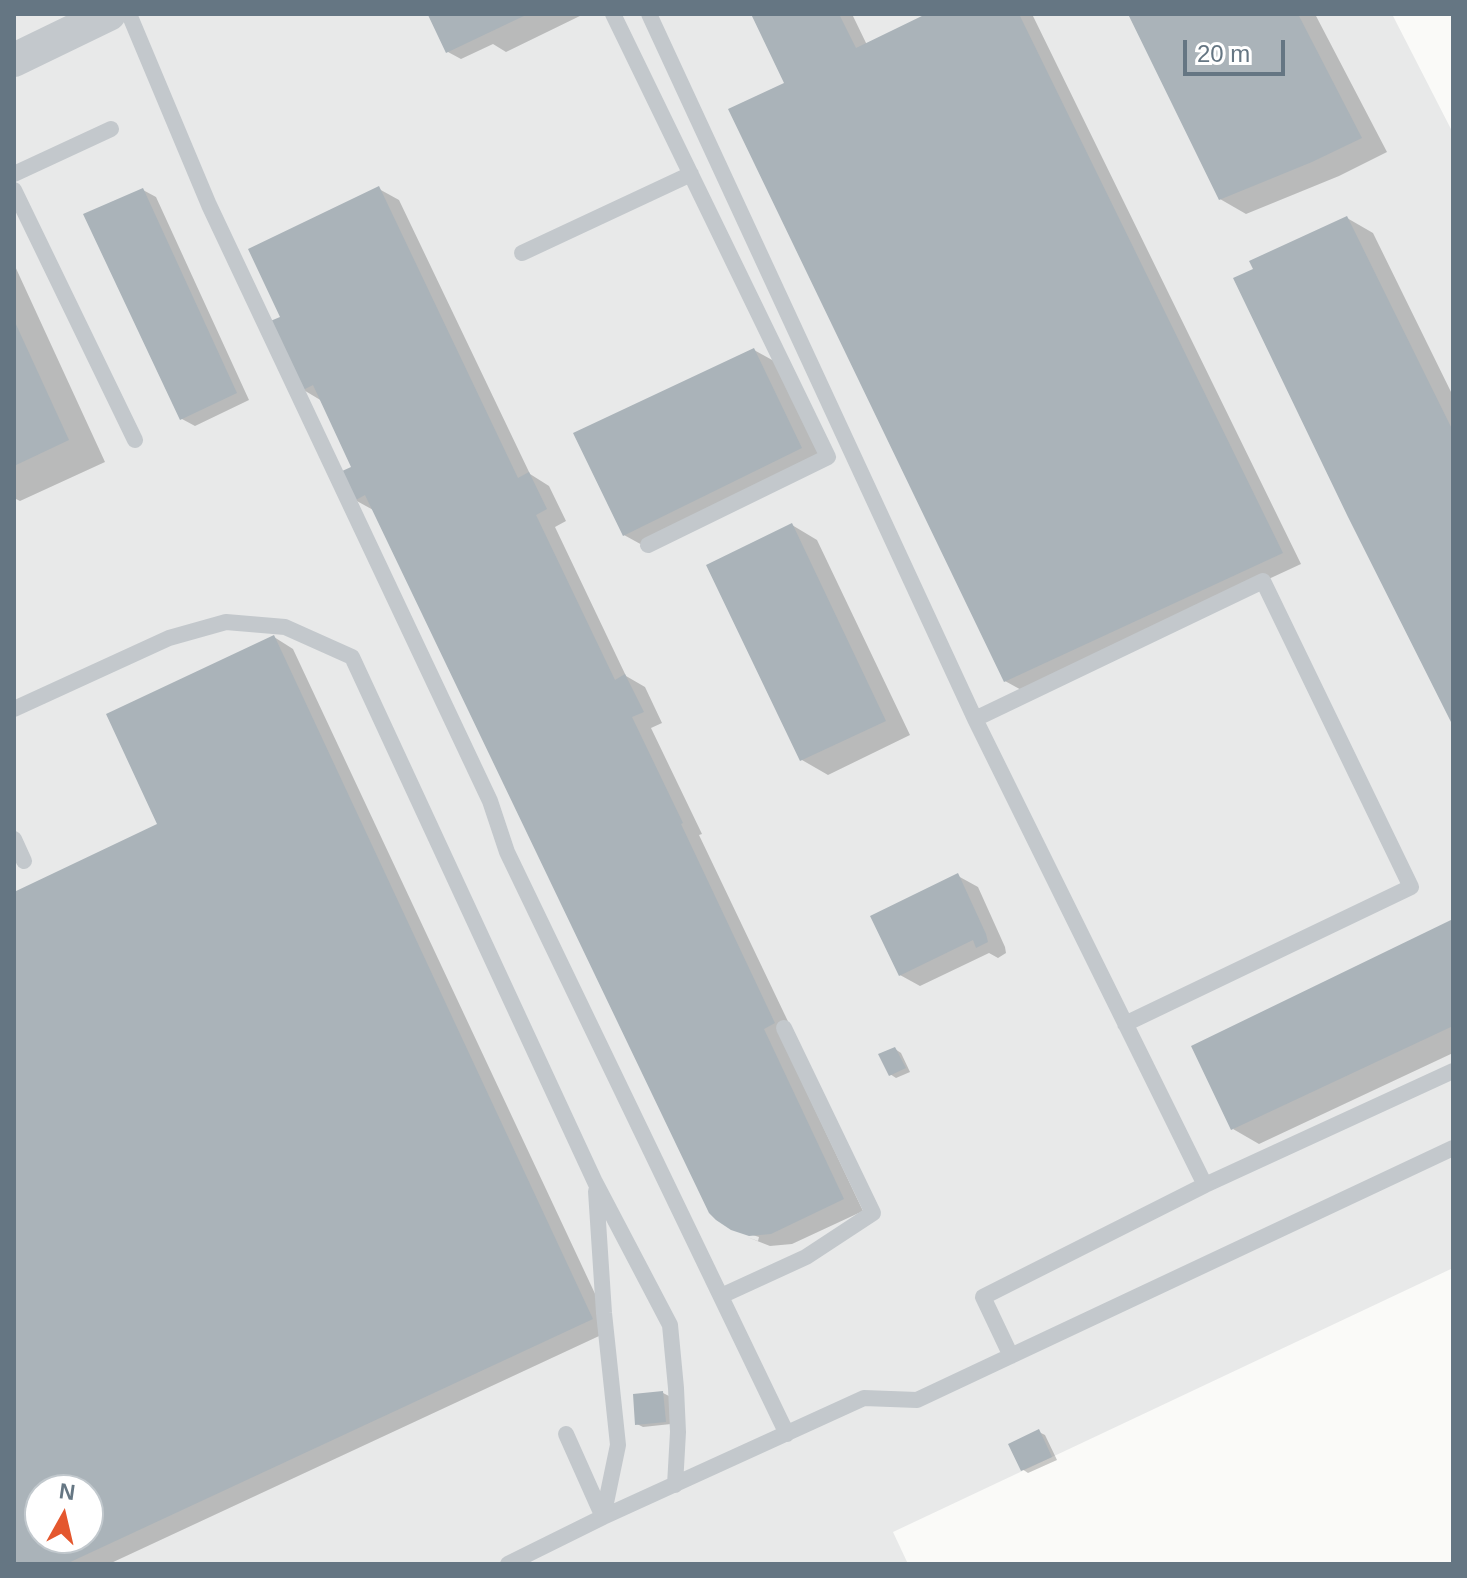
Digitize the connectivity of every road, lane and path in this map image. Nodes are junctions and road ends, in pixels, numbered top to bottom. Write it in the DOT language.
graph roads {
  1 [pos="109,14"];
  2 [pos="129,14"];
  3 [pos="613,14"];
  4 [pos="649,14"];
  5 [pos="14,60"];
  6 [pos="111,129"];
  7 [pos="14,174"];
  8 [pos="691,174"];
  9 [pos="14,190"];
  10 [pos="522,253"];
  11 [pos="135,440"];
  12 [pos="648,545"];
  13 [pos="14,709"];
  14 [pos="975,719"];
  15 [pos="14,839"];
  16 [pos="24,861"];
  17 [pos="1125,1024"];
  18 [pos="784,1028"];
  19 [pos="1453,1071"];
  20 [pos="1453,1148"];
  21 [pos="595,1182"];
  22 [pos="1205,1185"];
  23 [pos="721,1296"];
  24 [pos="1011,1356"];
  25 [pos="566,1434"];
  26 [pos="787,1434"];
  27 [pos="675,1485"];
  28 [pos="603,1517"];
  29 [pos="508,1564"];
  1 -- 5 [label="street"];
  2 -- 23 [label="lane"];
  3 -- 8 [label="lane"];
  4 -- 14 [label="lane"];
  6 -- 7 [label="lane"];
  8 -- 10 [label="lane"];
  8 -- 12 [label="lane"];
  9 -- 11 [label="lane"];
  13 -- 21 [label="lane"];
  14 -- 17 [label="lane"];
  14 -- 17 [label="lane"];
  15 -- 16 [label="lane"];
  17 -- 22 [label="lane"];
  18 -- 23 [label="lane"];
  19 -- 22 [label="lane"];
  20 -- 24 [label="lane"];
  21 -- 27 [label="lane"];
  21 -- 28 [label="lane"];
  22 -- 24 [label="lane"];
  23 -- 26 [label="lane"];
  24 -- 26 [label="lane"];
  25 -- 28 [label="lane"];
  26 -- 27 [label="lane"];
  27 -- 28 [label="lane"];
  28 -- 29 [label="lane"];
}
